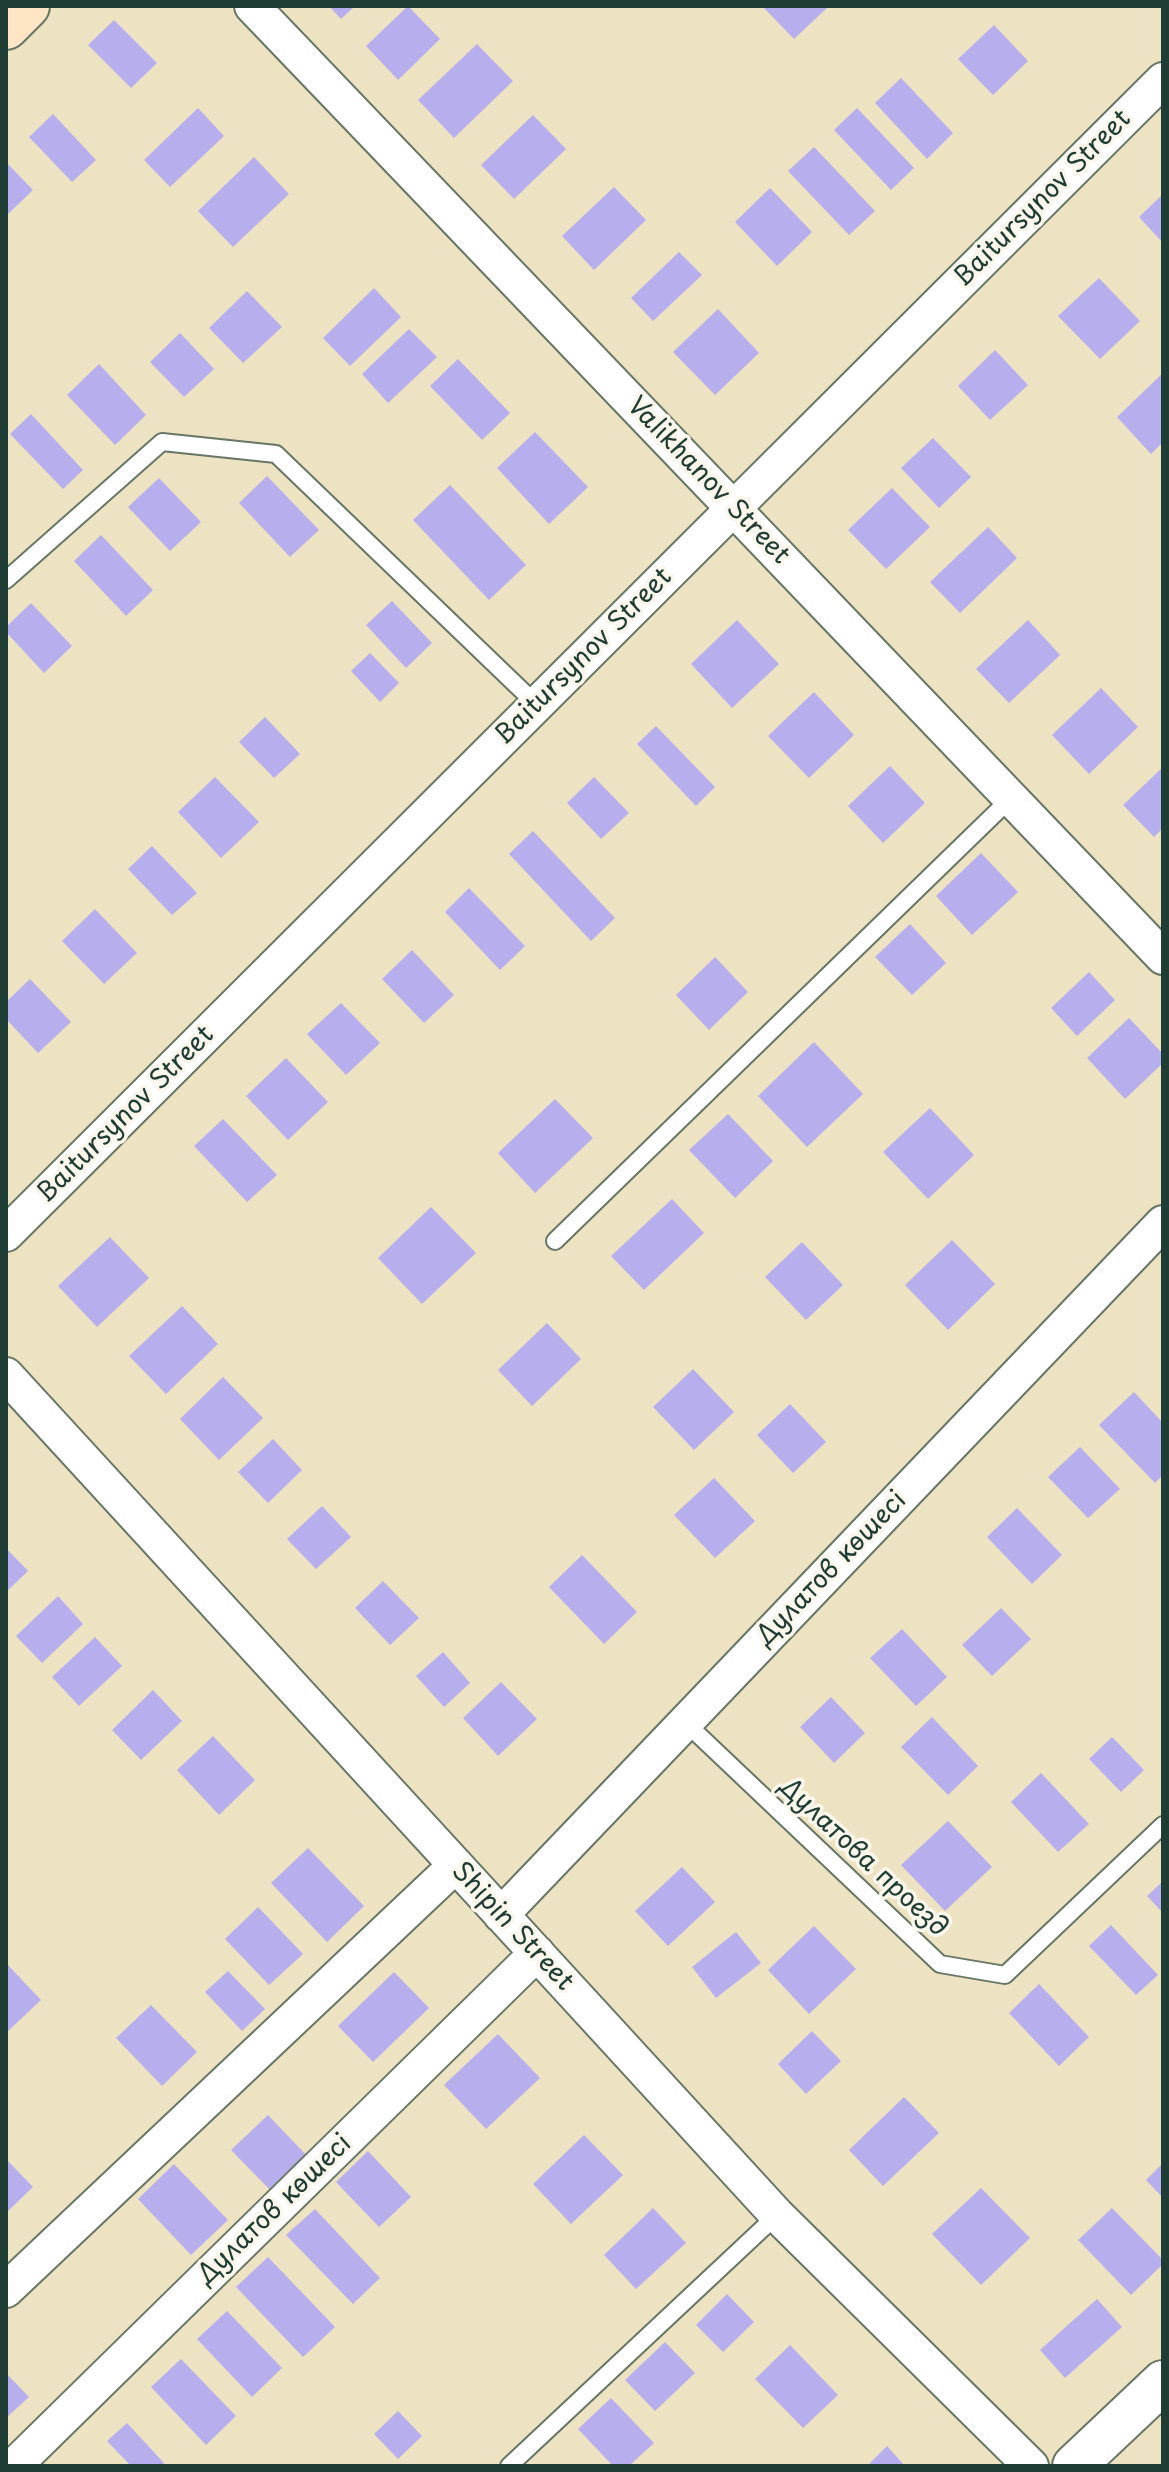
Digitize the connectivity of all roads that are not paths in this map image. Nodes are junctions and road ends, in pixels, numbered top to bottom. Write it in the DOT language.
graph roads {
  1 [pos="27,6"];
  2 [pos="252,6"];
  3 [pos="6,27"];
  4 [pos="1163,80"];
  5 [pos="734,509"];
  6 [pos="6,580"];
  7 [pos="537,705"];
  8 [pos="1011,798"];
  9 [pos="1163,957"];
  10 [pos="1163,1223"];
  11 [pos="6,1234"];
  12 [pos="555,1241"];
  13 [pos="6,1375"];
  14 [pos="686,1723"];
  15 [pos="1163,1825"];
  16 [pos="456,1865"];
  17 [pos="501,1915"];
  18 [pos="537,1953"];
  19 [pos="777,2215"];
  20 [pos="6,2290"];
  21 [pos="1163,2382"];
  22 [pos="14,2466"];
  23 [pos="509,2466"];
  24 [pos="1031,2466"];
  25 [pos="1074,2466"];
  1 -- 3 [label="main road"];
  2 -- 5 [label="street, Valikhanov Street"];
  4 -- 5 [label="street, Baitursynov Street"];
  5 -- 7 [label="street, Baitursynov Street"];
  5 -- 8 [label="street, Valikhanov Street"];
  6 -- 7 [label="lane"];
  7 -- 11 [label="street, Baitursynov Street"];
  8 -- 9 [label="street, Valikhanov Street"];
  8 -- 12 [label="lane"];
  10 -- 14 [label="street, Дулатов көшесі"];
  13 -- 16 [label="street, Shipin Street"];
  14 -- 15 [label="lane, Дулатова проезд"];
  14 -- 17 [label="street, Дулатов көшесі"];
  16 -- 17 [label="street, Shipin Street"];
  16 -- 20 [label="street"];
  17 -- 18 [label="street, Shipin Street"];
  18 -- 19 [label="street, Shipin Street"];
  18 -- 22 [label="street, Дулатов көшесі"];
  19 -- 23 [label="lane"];
  19 -- 24 [label="street, Shipin Street"];
  21 -- 25 [label="street"];
}
